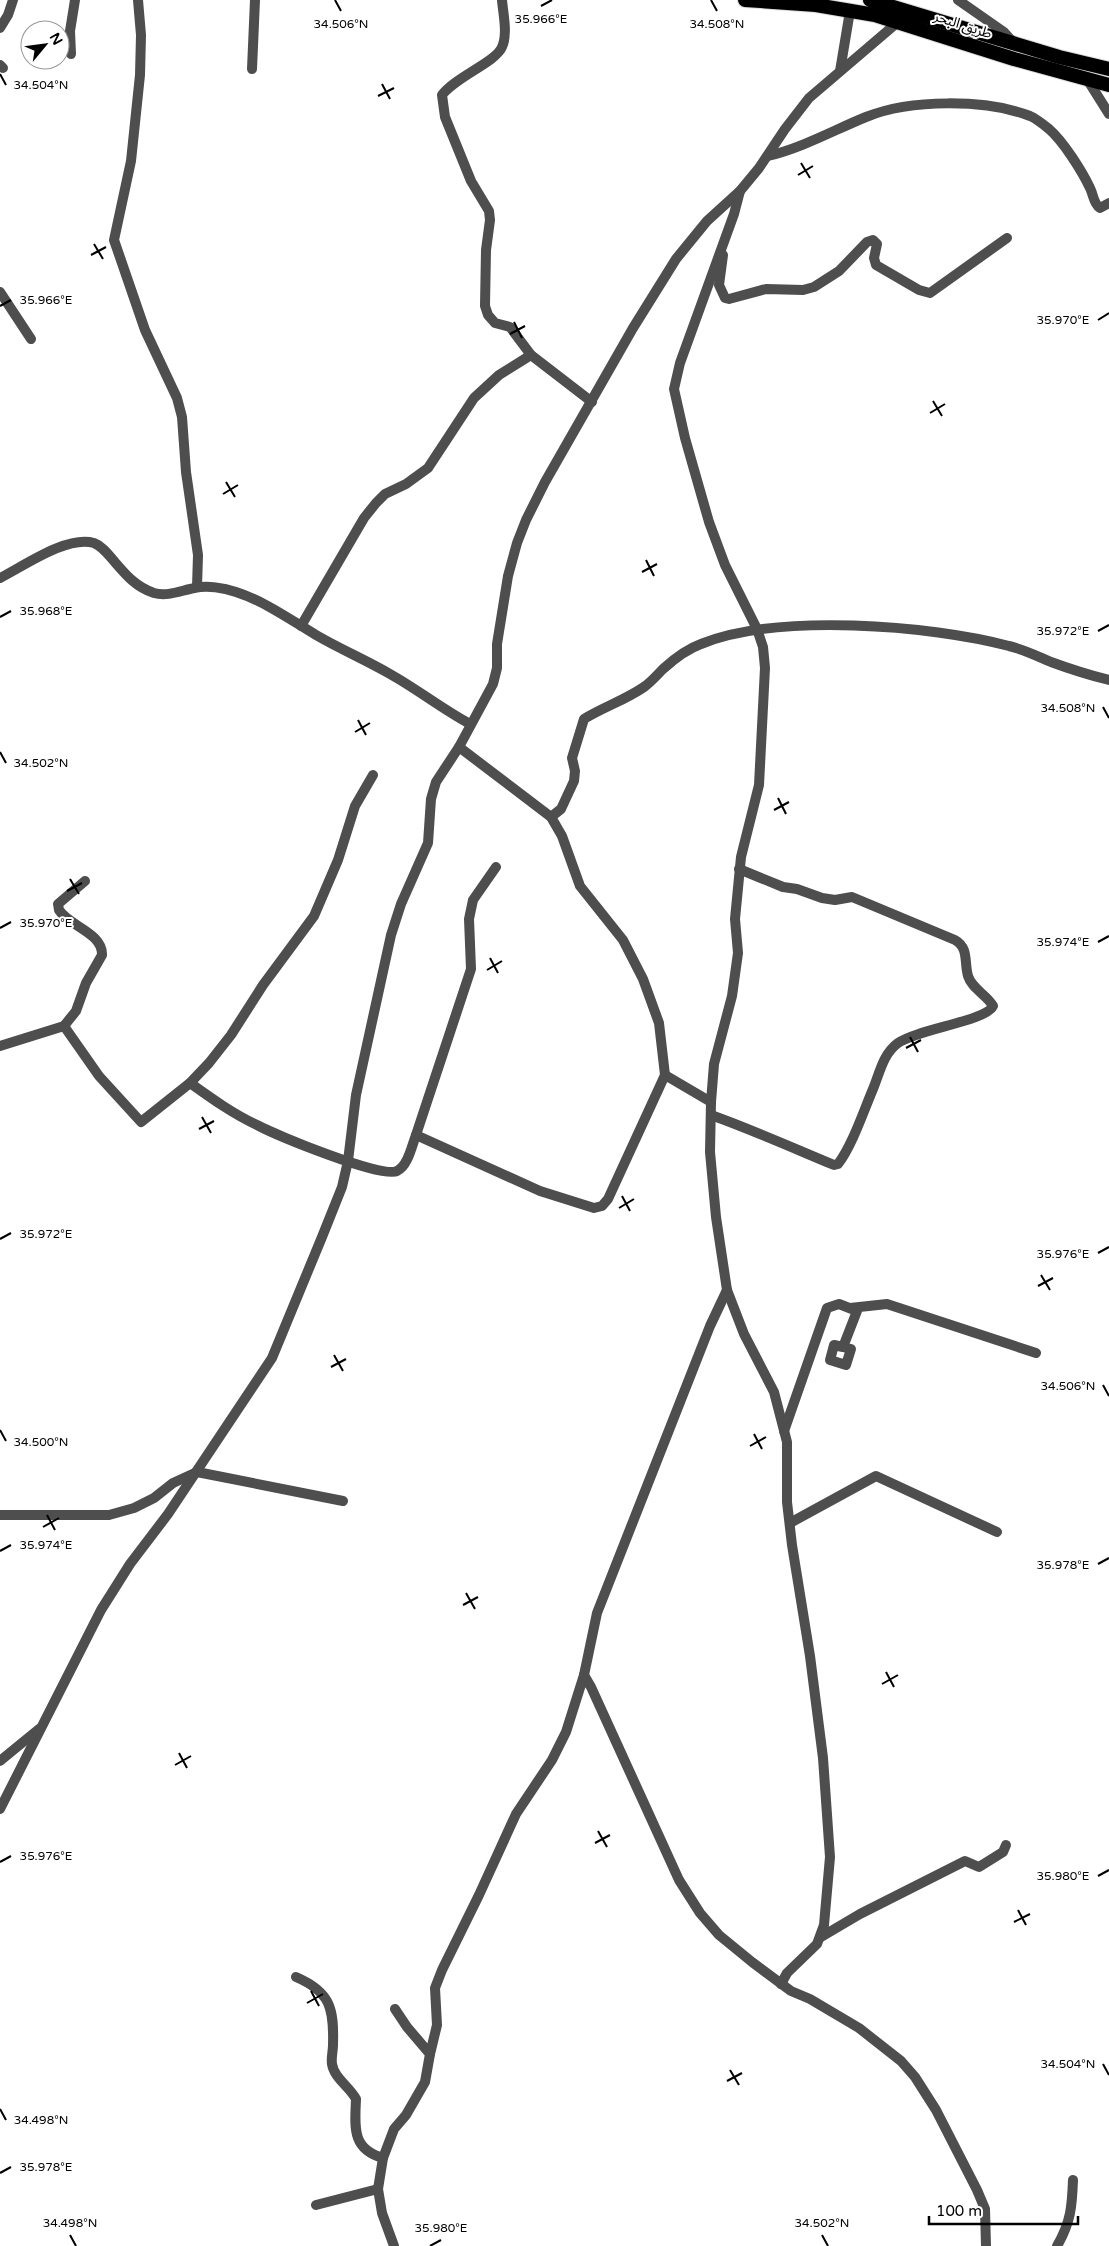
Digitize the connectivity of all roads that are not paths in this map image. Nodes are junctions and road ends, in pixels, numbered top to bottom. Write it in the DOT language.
graph roads {
  1 [pos="13,0"];
  2 [pos="74,0"];
  3 [pos="138,0"];
  4 [pos="255,0"];
  5 [pos="502,0"];
  6 [pos="745,0"];
  7 [pos="958,0"];
  8 [pos="880,1"];
  9 [pos="850,10"];
  10 [pos="898,22"];
  11 [pos="0,28"];
  12 [pos="1014,43"];
  13 [pos="71,54"];
  14 [pos="252,68"];
  15 [pos="1109,69"];
  16 [pos="840,71"];
  17 [pos="1087,79"];
  18 [pos="1109,85"];
  19 [pos="1109,114"];
  20 [pos="768,156"];
  21 [pos="740,191"];
  22 [pos="1109,203"];
  23 [pos="1007,238"];
  24 [pos="725,240"];
  25 [pos="0,292"];
  26 [pos="31,339"];
  27 [pos="531,356"];
  28 [pos="592,402"];
  29 [pos="0,578"];
  30 [pos="197,587"];
  31 [pos="301,626"];
  32 [pos="757,629"];
  33 [pos="1109,680"];
  34 [pos="470,724"];
  35 [pos="458,746"];
  36 [pos="373,774"];
  37 [pos="552,817"];
  38 [pos="496,867"];
  39 [pos="740,869"];
  40 [pos="85,881"];
  41 [pos="64,1026"];
  42 [pos="0,1046"];
  43 [pos="665,1075"];
  44 [pos="190,1083"];
  45 [pos="711,1102"];
  46 [pos="711,1115"];
  47 [pos="416,1135"];
  48 [pos="348,1161"];
  49 [pos="727,1290"];
  50 [pos="850,1308"];
  51 [pos="843,1347"];
  52 [pos="1036,1353"];
  53 [pos="784,1431"];
  54 [pos="197,1472"];
  55 [pos="343,1501"];
  56 [pos="0,1515"];
  57 [pos="790,1523"];
  58 [pos="997,1532"];
  59 [pos="584,1675"];
  60 [pos="43,1725"];
  61 [pos="0,1761"];
  62 [pos="0,1809"];
  63 [pos="1006,1845"];
  64 [pos="821,1937"];
  65 [pos="296,1977"];
  66 [pos="781,1984"];
  67 [pos="395,2009"];
  68 [pos="430,2054"];
  69 [pos="382,2158"];
  70 [pos="1073,2180"];
  71 [pos="378,2189"];
  72 [pos="316,2205"];
  73 [pos="394,2246"];
  74 [pos="986,2246"];
  75 [pos="1057,2246"];
  1 -- 11 [label="street"];
  2 -- 13 [label="street"];
  3 -- 30 [label="street"];
  4 -- 14 [label="street"];
  5 -- 27 [label="street"];
  6 -- 9 [label="highway, طريق البحر"];
  7 -- 12 [label="street"];
  8 -- 12 [label="highway, طريق البحر"];
  9 -- 10 [label="highway, طريق البحر"];
  9 -- 16 [label="street"];
  10 -- 16 [label="street"];
  10 -- 17 [label="highway, طريق البحر"];
  12 -- 15 [label="highway, طريق البحر"];
  16 -- 20 [label="street"];
  17 -- 18 [label="highway, طريق البحر"];
  17 -- 19 [label="street"];
  20 -- 21 [label="street"];
  20 -- 22 [label="street"];
  21 -- 24 [label="street"];
  21 -- 28 [label="street"];
  23 -- 24 [label="street"];
  24 -- 32 [label="street"];
  25 -- 26 [label="street"];
  27 -- 28 [label="street"];
  27 -- 31 [label="street"];
  28 -- 34 [label="street"];
  29 -- 30 [label="street"];
  30 -- 31 [label="street"];
  31 -- 34 [label="street"];
  32 -- 33 [label="street"];
  32 -- 37 [label="street"];
  32 -- 39 [label="street"];
  34 -- 35 [label="street"];
  35 -- 37 [label="street"];
  35 -- 48 [label="street"];
  36 -- 44 [label="street"];
  37 -- 43 [label="street"];
  38 -- 47 [label="street"];
  39 -- 45 [label="street"];
  39 -- 46 [label="street"];
  40 -- 41 [label="street"];
  41 -- 42 [label="street"];
  41 -- 44 [label="street"];
  43 -- 45 [label="street"];
  43 -- 47 [label="street"];
  44 -- 48 [label="street"];
  45 -- 46 [label="street"];
  46 -- 49 [label="street"];
  47 -- 48 [label="street"];
  48 -- 54 [label="street"];
  49 -- 53 [label="street"];
  49 -- 59 [label="street"];
  50 -- 51 [label="street"];
  50 -- 52 [label="street"];
  50 -- 53 [label="street"];
  53 -- 57 [label="street"];
  54 -- 55 [label="street"];
  54 -- 56 [label="street"];
  54 -- 60 [label="street"];
  57 -- 58 [label="street"];
  57 -- 64 [label="street"];
  59 -- 66 [label="street"];
  59 -- 68 [label="street"];
  60 -- 61 [label="street"];
  60 -- 62 [label="street"];
  63 -- 64 [label="street"];
  64 -- 66 [label="street"];
  65 -- 69 [label="street"];
  66 -- 74 [label="street"];
  67 -- 68 [label="street"];
  68 -- 69 [label="street"];
  69 -- 71 [label="street"];
  70 -- 75 [label="street"];
  71 -- 72 [label="street"];
  71 -- 73 [label="street"];
}
